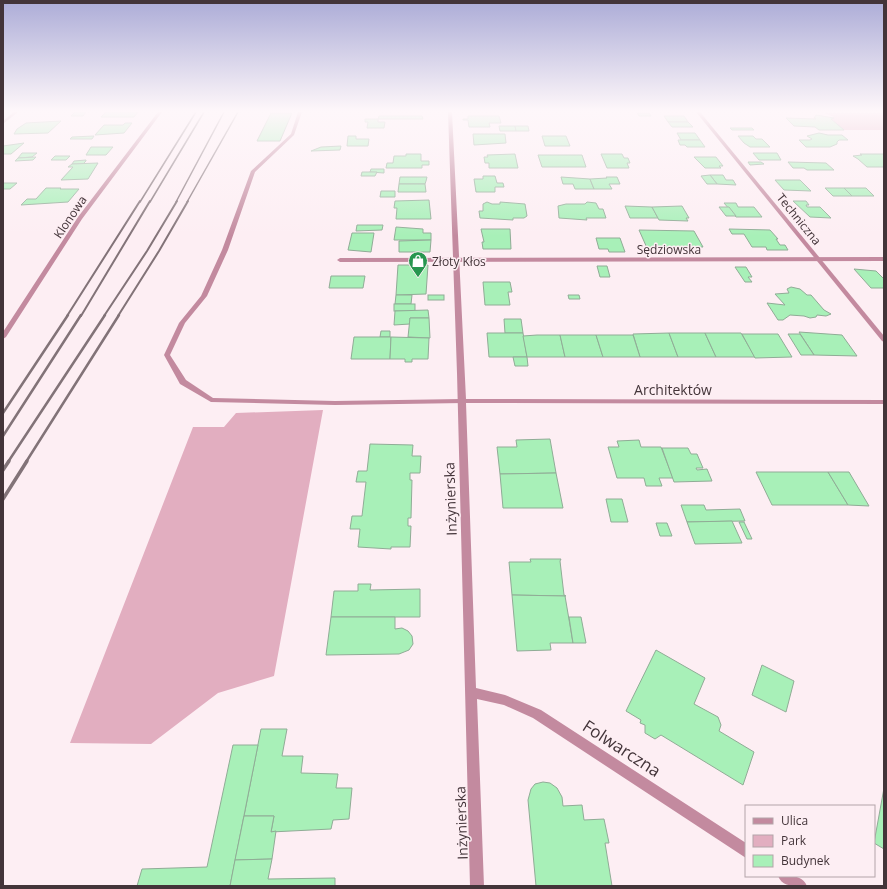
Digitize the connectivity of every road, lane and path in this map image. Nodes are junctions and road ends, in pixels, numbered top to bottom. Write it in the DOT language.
graph roads {
  1 [pos="129,153"];
  2 [pos="272,153"];
  3 [pos="451,153"];
  4 [pos="732,153"];
  5 [pos="817,259"];
  6 [pos="884,259"];
  7 [pos="340,260"];
  8 [pos="455,260"];
  9 [pos="3,337"];
  10 [pos="884,340"];
  11 [pos="461,401"];
  12 [pos="884,402"];
  13 [pos="470,692"];
  14 [pos="745,849"];
  15 [pos="786,877"];
  16 [pos="477,886"];
  17 [pos="800,886"];
  1 -- 9 [label="street, Klonowa"];
  2 -- 11 [label="street, Architektów"];
  3 -- 8 [label="street, Inżynierska"];
  4 -- 5 [label="street, Techniczna"];
  5 -- 6 [label="street, Sędziowska"];
  5 -- 8 [label="street, Sędziowska"];
  5 -- 10 [label="street, Techniczna"];
  7 -- 8 [label="street, Sędziowska"];
  8 -- 11 [label="street, Inżynierska"];
  11 -- 12 [label="street, Architektów"];
  11 -- 13 [label="street, Inżynierska"];
  13 -- 14 [label="street, Folwarczna"];
  13 -- 16 [label="street, Inżynierska"];
  15 -- 17 [label="street"];
}
